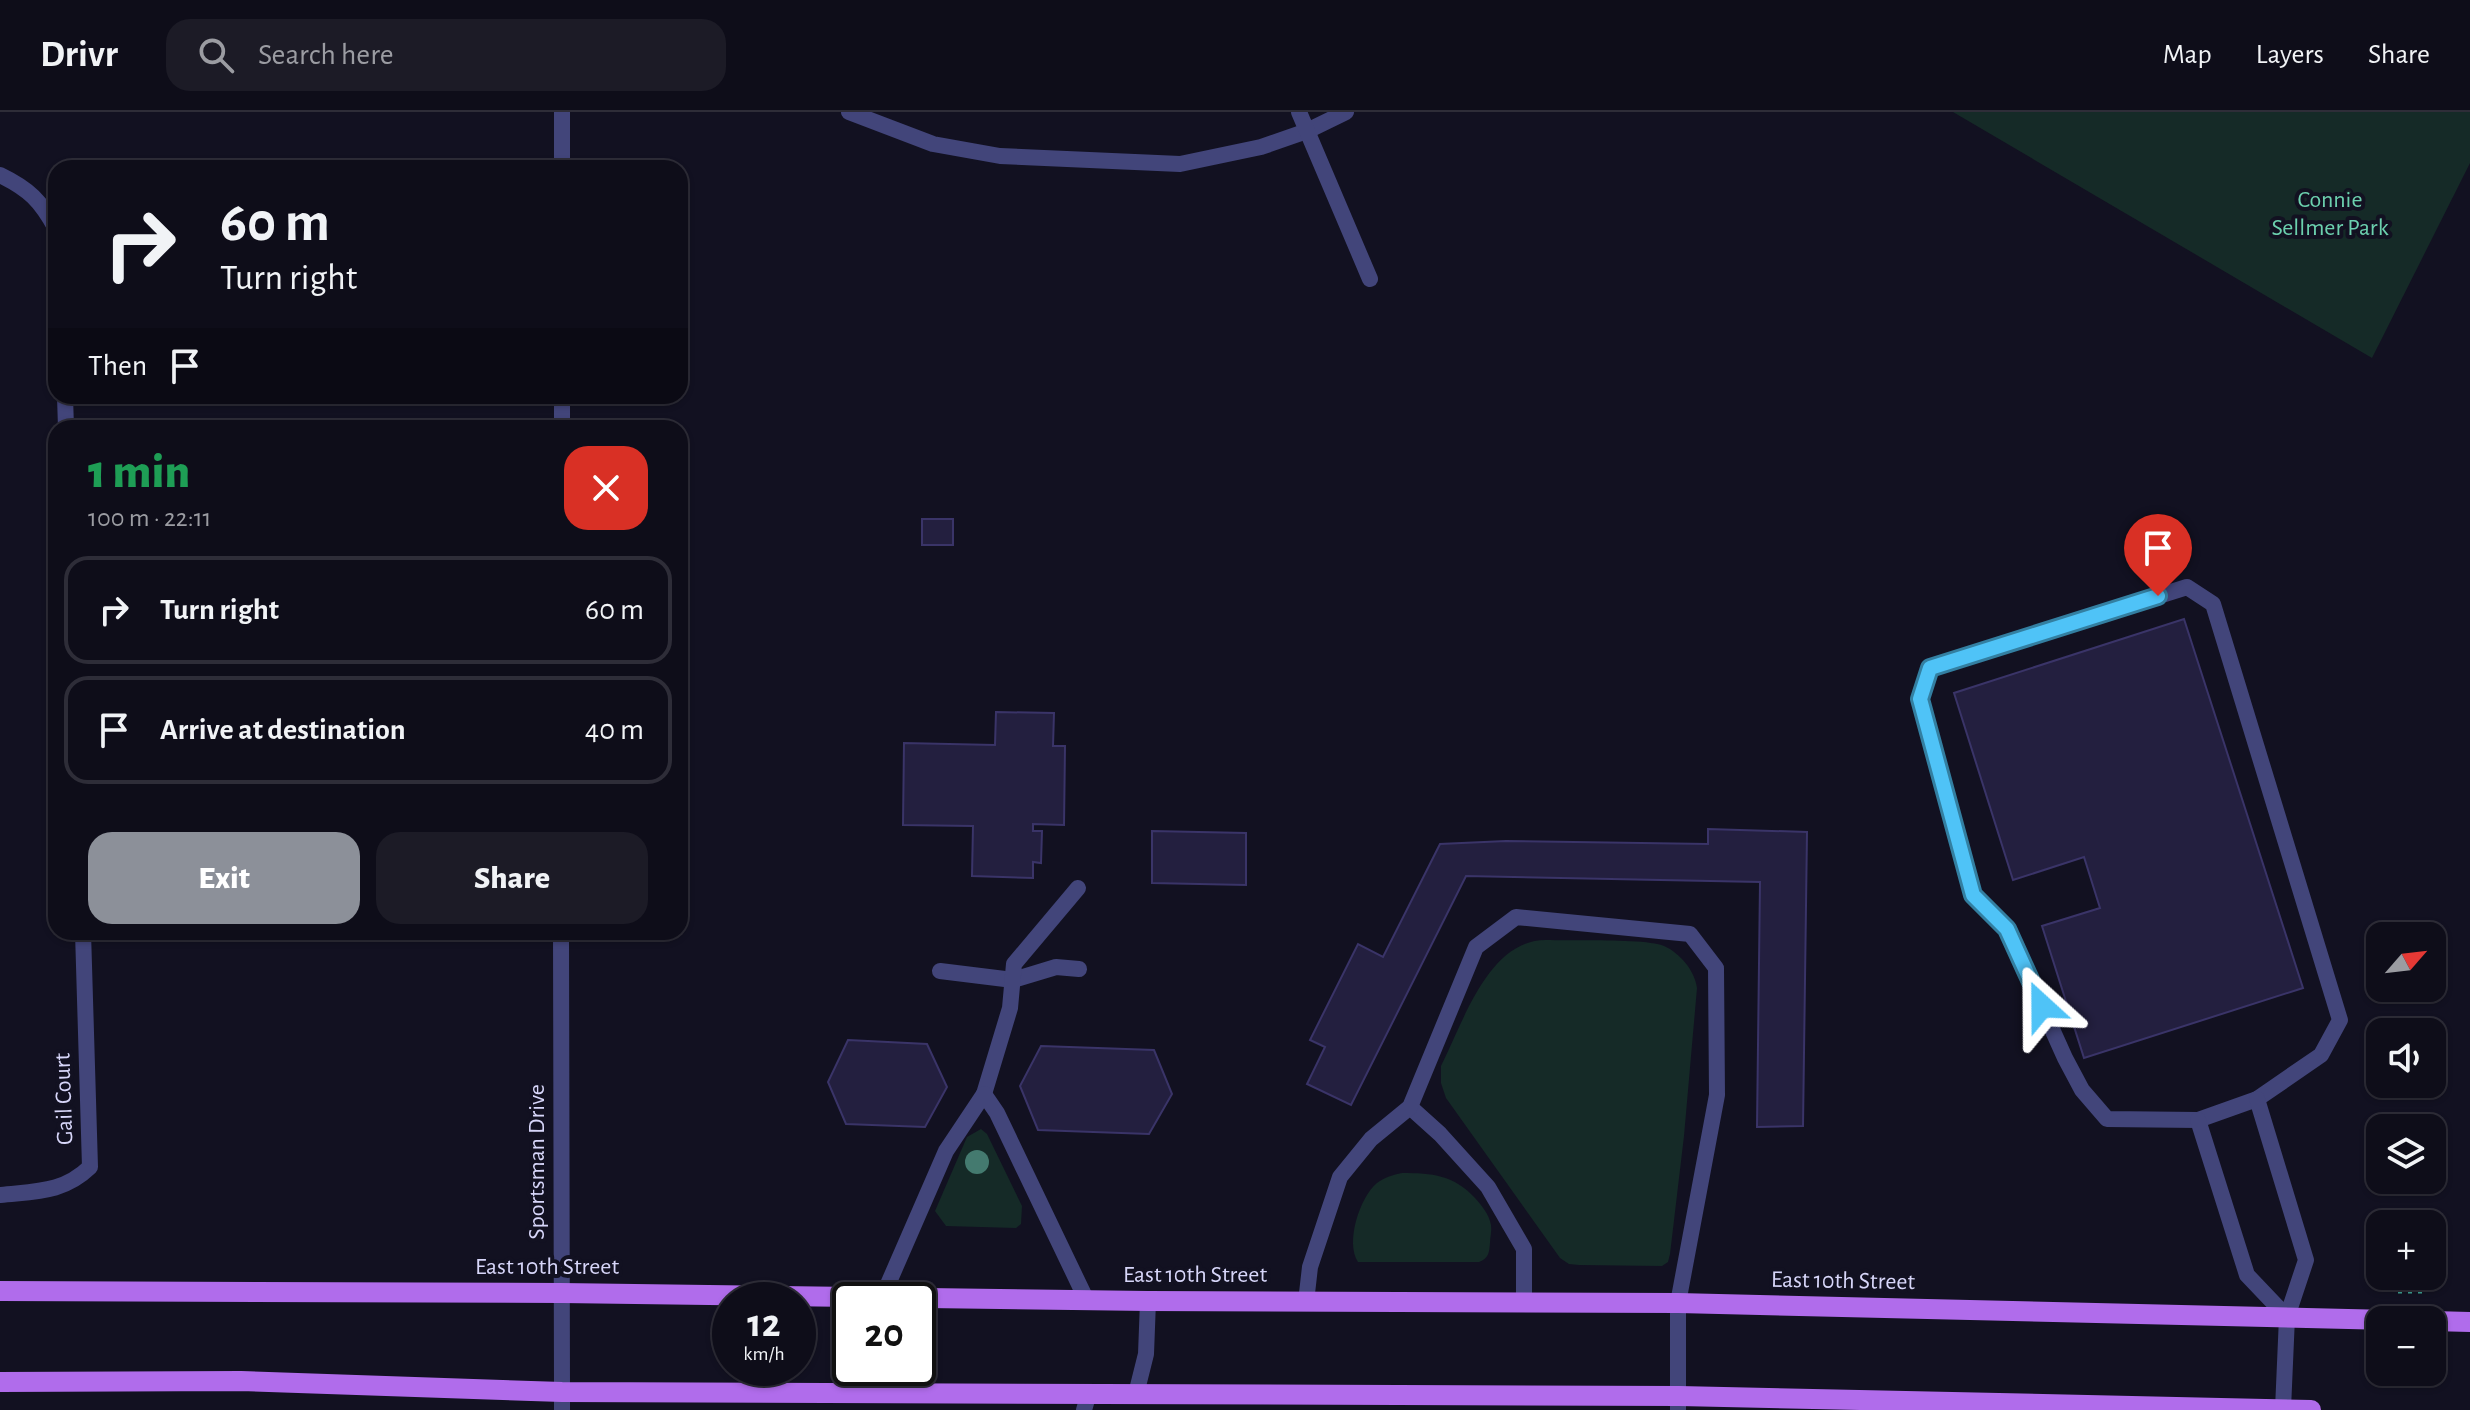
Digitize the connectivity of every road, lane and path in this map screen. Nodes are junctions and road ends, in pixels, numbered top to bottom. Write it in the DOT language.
graph roads {
  1 [pos="562,112"];
  2 [pos="849,112"];
  3 [pos="1299,112"];
  4 [pos="1346,112"];
  5 [pos="1307,131"];
  6 [pos="562,160"];
  7 [pos="0,175"];
  8 [pos="48,214"];
  9 [pos="1370,279"];
  10 [pos="1078,888"];
  11 [pos="83,940"];
  12 [pos="561,940"];
  13 [pos="1079,969"];
  14 [pos="940,971"];
  15 [pos="1013,980"];
  16 [pos="984,1094"];
  17 [pos="2257,1099"];
  18 [pos="1410,1107"];
  19 [pos="2198,1120"];
  20 [pos="0,1195"];
  21 [pos="889,1282"];
  22 [pos="0,1291"];
  23 [pos="561,1293"];
  24 [pos="832,1297"];
  25 [pos="936,1299"];
  26 [pos="1087,1301"];
  27 [pos="1148,1301"];
  28 [pos="1306,1302"];
  29 [pos="1524,1302"];
  30 [pos="1678,1303"];
  31 [pos="2287,1317"];
  32 [pos="2366,1319"];
  33 [pos="2446,1321"];
  34 [pos="2470,1322"];
  35 [pos="0,1382"];
  36 [pos="1136,1394"];
  37 [pos="562,1401"];
  38 [pos="976,1401"];
  39 [pos="1086,1402"];
  40 [pos="1679,1403"];
  41 [pos="2283,1409"];
  42 [pos="2311,1410"];
  1 -- 6 [label="street"];
  2 -- 5 [label="street"];
  3 -- 5 [label="street"];
  4 -- 5 [label="street"];
  5 -- 9 [label="street"];
  7 -- 8 [label="street"];
  10 -- 15 [label="street"];
  11 -- 20 [label="street, Gail Court"];
  12 -- 23 [label="street, Sportsman Drive"];
  13 -- 15 [label="street"];
  14 -- 15 [label="street"];
  15 -- 16 [label="street"];
  16 -- 21 [label="street"];
  16 -- 26 [label="street"];
  17 -- 19 [label="street"];
  17 -- 19 [label="street"];
  17 -- 31 [label="street"];
  18 -- 28 [label="street"];
  18 -- 29 [label="street"];
  18 -- 30 [label="street"];
  19 -- 31 [label="street"];
  22 -- 23 [label="main road, East 10th Street"];
  23 -- 24 [label="main road, East 10th Street"];
  23 -- 37 [label="street, Sportsman Drive"];
  25 -- 26 [label="main road, East 10th Street"];
  26 -- 27 [label="main road, East 10th Street"];
  27 -- 28 [label="main road, East 10th Street"];
  27 -- 36 [label="street"];
  28 -- 29 [label="main road, East 10th Street"];
  29 -- 30 [label="main road, East 10th Street"];
  30 -- 31 [label="main road, East 10th Street"];
  30 -- 40 [label="street"];
  31 -- 32 [label="main road, East 10th Street"];
  31 -- 41 [label="street"];
  33 -- 34 [label="main road"];
  35 -- 37 [label="main road"];
  36 -- 39 [label="main road"];
  36 -- 40 [label="main road"];
  37 -- 38 [label="main road"];
  38 -- 39 [label="main road"];
  40 -- 41 [label="main road"];
  41 -- 42 [label="main road"];
}
